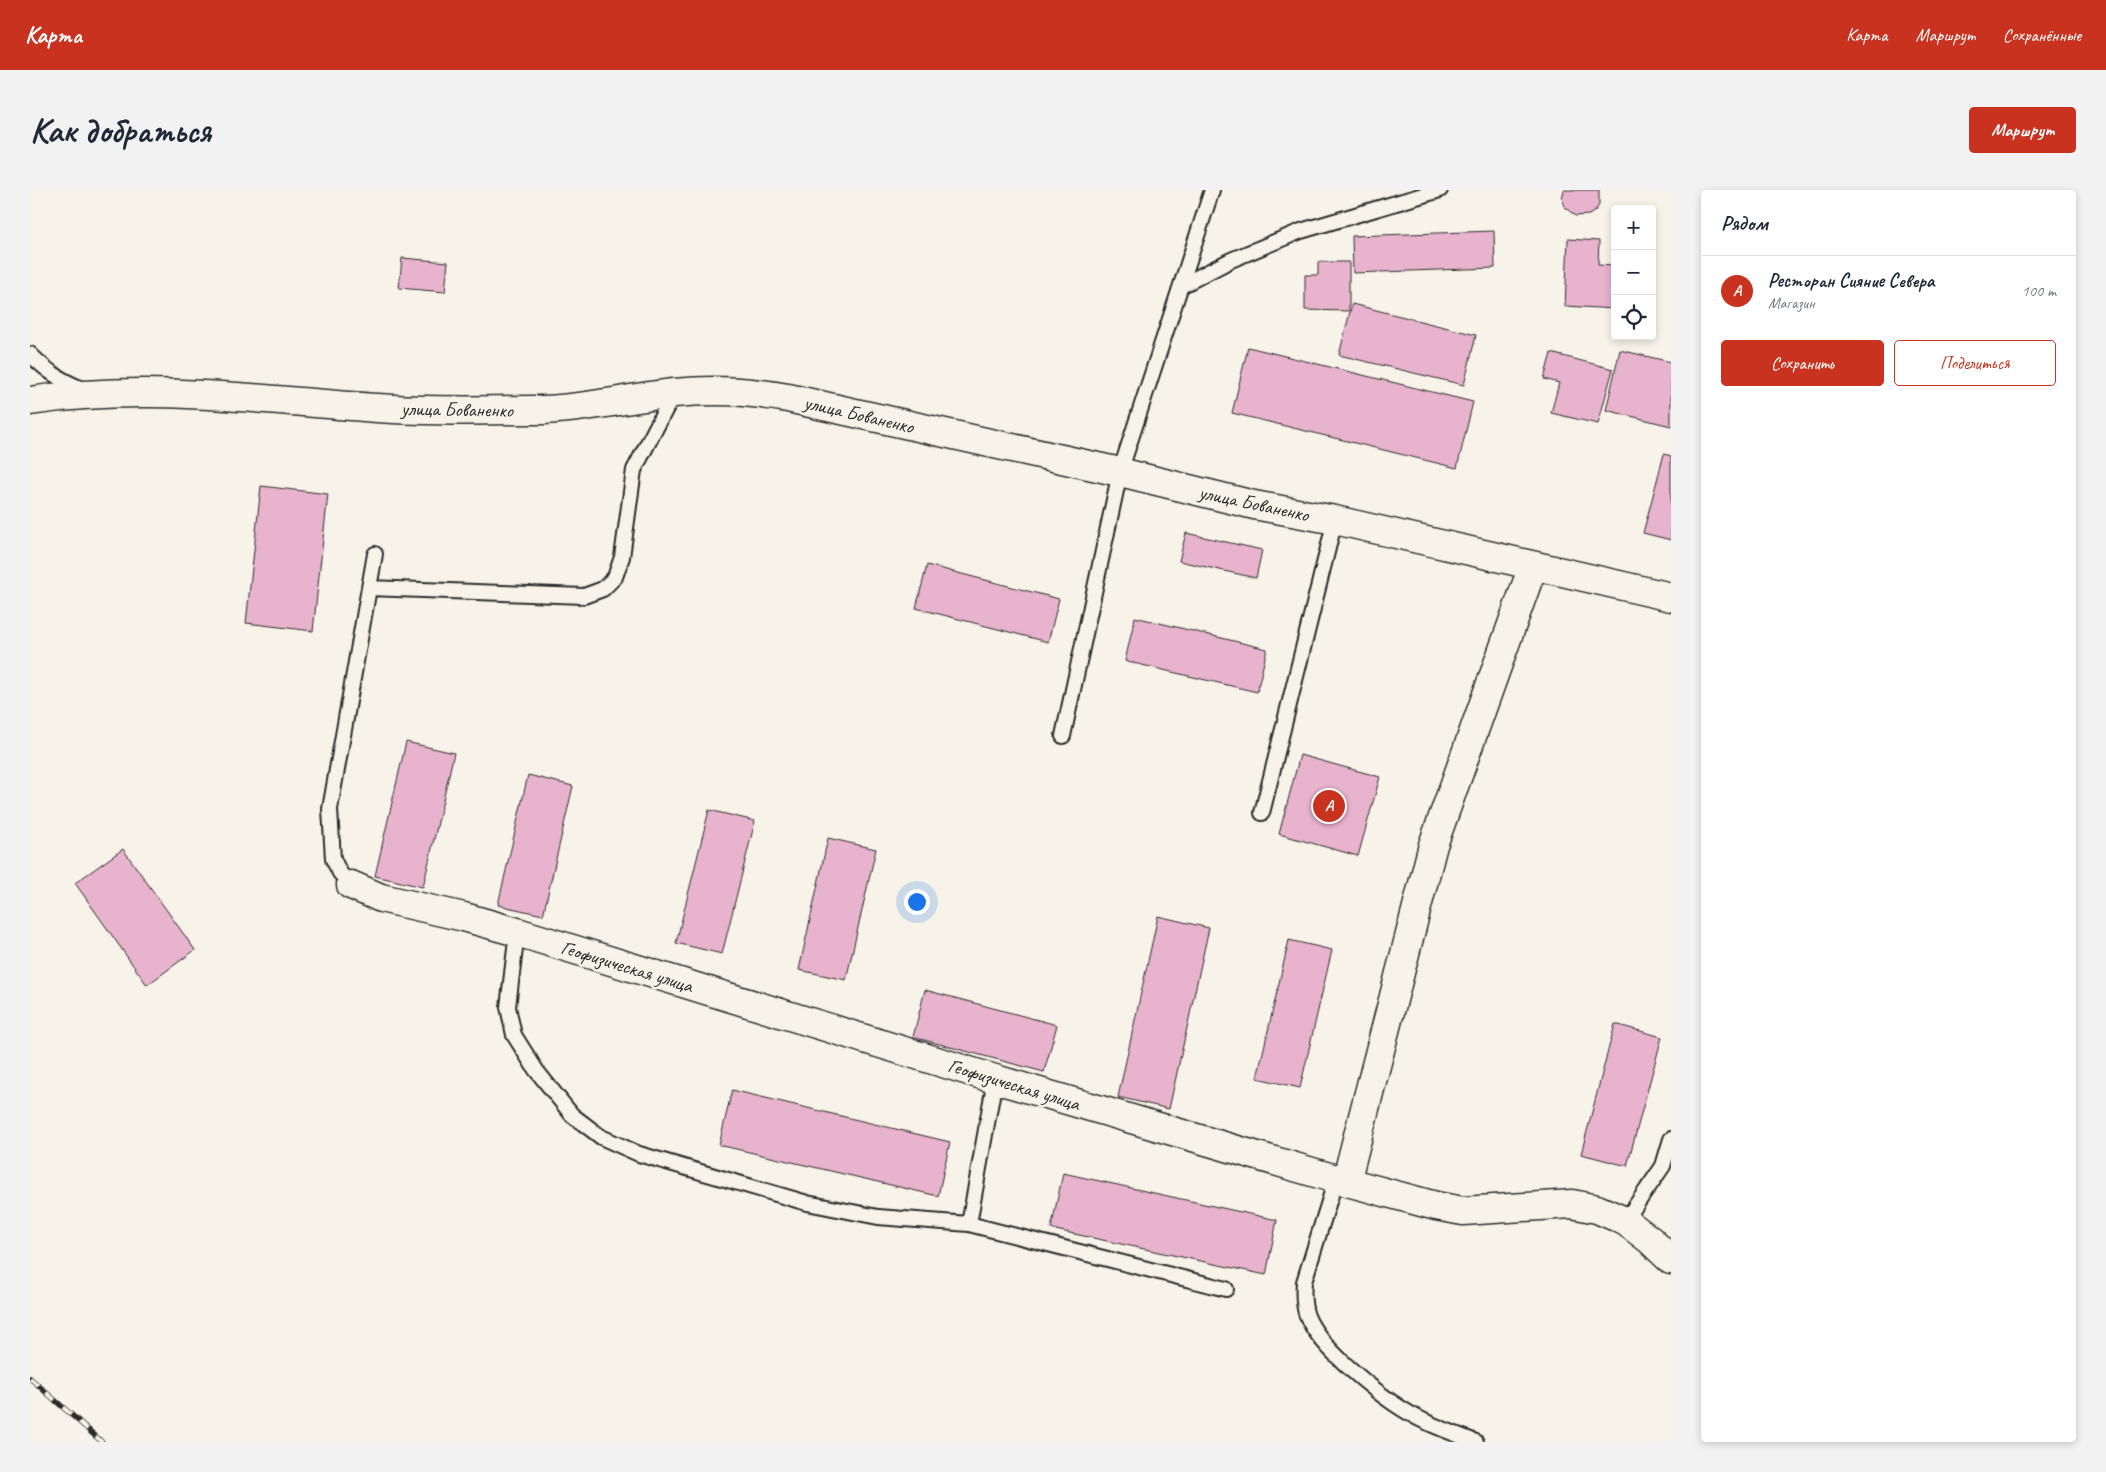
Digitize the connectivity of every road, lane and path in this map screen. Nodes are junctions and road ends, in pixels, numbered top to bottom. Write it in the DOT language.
graph roads {
  1 [pos="1212,190"];
  2 [pos="1440,190"];
  3 [pos="1181,286"];
  4 [pos="30,354"];
  5 [pos="674,393"];
  6 [pos="95,394"];
  7 [pos="30,400"];
  8 [pos="1120,472"];
  9 [pos="1335,520"];
  10 [pos="375,554"];
  11 [pos="1533,566"];
  12 [pos="369,588"];
  13 [pos="1671,597"];
  14 [pos="1063,736"];
  15 [pos="1262,813"];
  16 [pos="352,885"];
  17 [pos="517,932"];
  18 [pos="995,1079"];
  19 [pos="1671,1139"];
  20 [pos="1341,1180"];
  21 [pos="1625,1222"];
  22 [pos="969,1224"];
  23 [pos="1671,1260"];
  24 [pos="1226,1290"];
  25 [pos="1476,1442"];
  1 -- 3 [label="lane"];
  2 -- 3 [label="lane"];
  3 -- 8 [label="lane"];
  4 -- 6 [label="lane"];
  5 -- 6 [label="street, улица Бованенко"];
  5 -- 8 [label="street, улица Бованенко"];
  5 -- 12 [label="lane"];
  6 -- 7 [label="street, улица Бованенко"];
  8 -- 9 [label="street, улица Бованенко"];
  8 -- 14 [label="lane"];
  9 -- 11 [label="street, улица Бованенко"];
  9 -- 15 [label="lane"];
  10 -- 12 [label="lane"];
  11 -- 13 [label="street, улица Бованенко"];
  11 -- 20 [label="street"];
  12 -- 16 [label="lane"];
  16 -- 17 [label="street, Геофизическая улица"];
  17 -- 18 [label="street, Геофизическая улица"];
  17 -- 22 [label="lane"];
  18 -- 20 [label="street, Геофизическая улица"];
  18 -- 22 [label="lane"];
  19 -- 21 [label="lane"];
  20 -- 21 [label="street, Геофизическая улица"];
  20 -- 25 [label="lane"];
  21 -- 23 [label="street, Геофизическая улица"];
  22 -- 24 [label="lane"];
}
